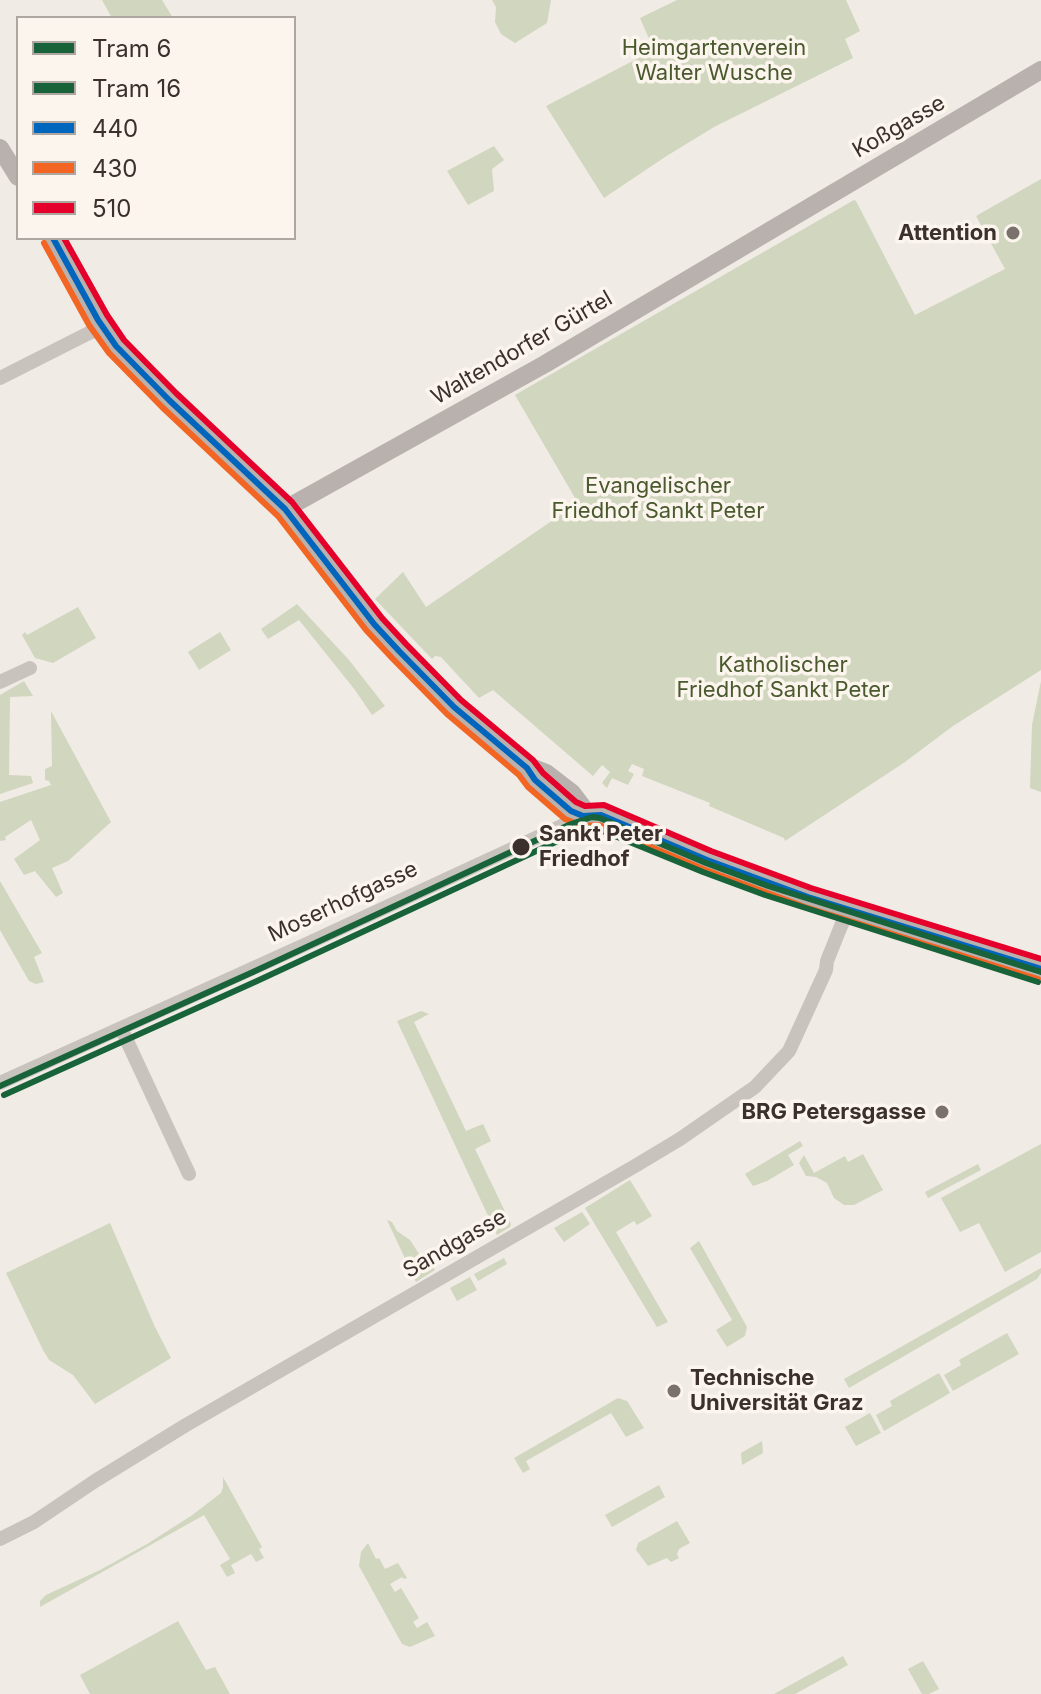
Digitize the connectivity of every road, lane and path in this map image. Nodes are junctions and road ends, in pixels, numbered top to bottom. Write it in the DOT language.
graph roads {
  1 [pos="1041,70"];
  2 [pos="0,148"];
  3 [pos="16,174"];
  4 [pos="781,225"];
  5 [pos="54,240"];
  6 [pos="102,328"];
  7 [pos="0,378"];
  8 [pos="285,509"];
  9 [pos="30,668"];
  10 [pos="1,680"];
  11 [pos="583,816"];
  12 [pos="849,910"];
  13 [pos="1041,969"];
  14 [pos="121,1028"];
  15 [pos="0,1083"];
  16 [pos="189,1174"];
  17 [pos="0,1539"];
  1 -- 4 [label="main road, Koßgasse"];
  2 -- 3 [label="main road"];
  4 -- 8 [label="main road, Waltendorfer Gürtel"];
  5 -- 6 [label="main road"];
  6 -- 7 [label="street"];
  6 -- 8 [label="main road"];
  8 -- 11 [label="main road"];
  9 -- 10 [label="street"];
  11 -- 12 [label="main road"];
  11 -- 14 [label="street, Moserhofgasse"];
  12 -- 13 [label="main road"];
  12 -- 17 [label="street, Sandgasse"];
  14 -- 15 [label="street, Moserhofgasse"];
  14 -- 16 [label="street"];
}
